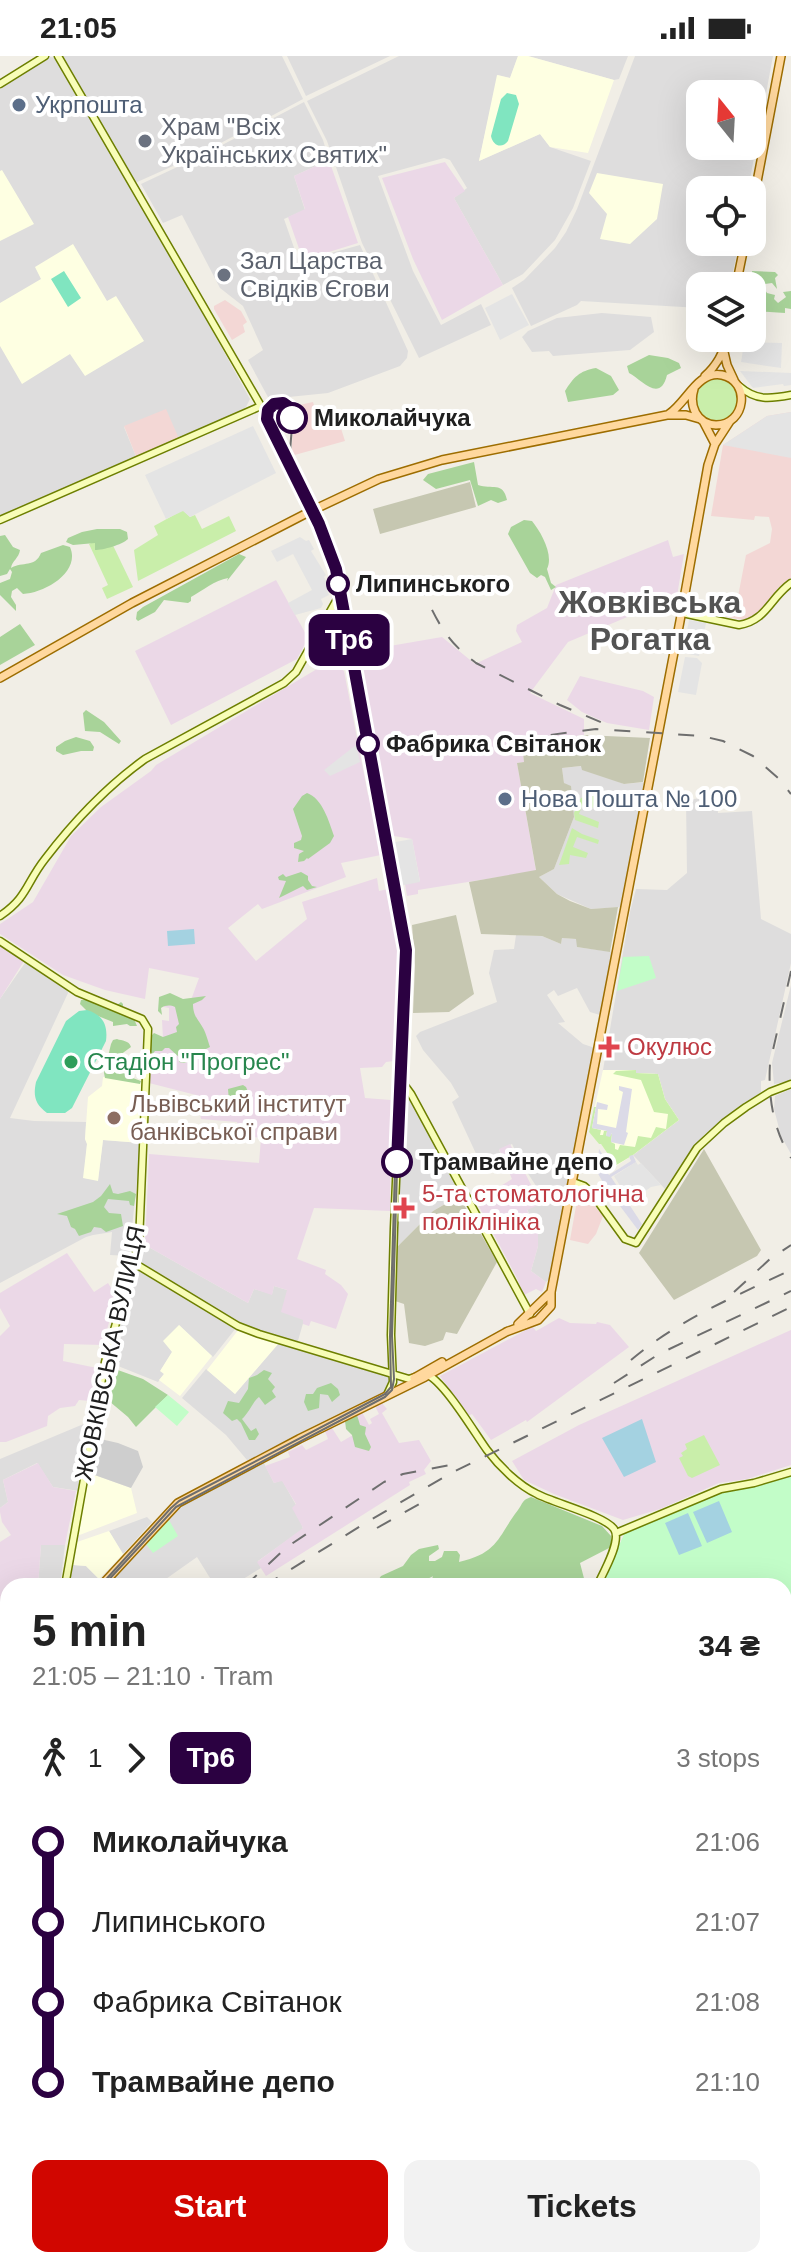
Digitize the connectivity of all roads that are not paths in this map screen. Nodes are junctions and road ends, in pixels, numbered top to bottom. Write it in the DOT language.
graph roads {
  1 [pos="45,56"];
  2 [pos="58,56"];
  3 [pos="781,56"];
  4 [pos="0,84"];
  5 [pos="758,176"];
  6 [pos="724,352"];
  7 [pos="737,384"];
  8 [pos="696,385"];
  9 [pos="791,395"];
  10 [pos="261,406"];
  11 [pos="667,415"];
  12 [pos="702,420"];
  13 [pos="730,421"];
  14 [pos="715,444"];
  15 [pos="312,510"];
  16 [pos="0,520"];
  17 [pos="791,583"];
  18 [pos="340,594"];
  19 [pos="682,613"];
  20 [pos="0,678"];
  21 [pos="0,916"];
  22 [pos="0,941"];
  23 [pos="400,1079"];
  24 [pos="791,1084"];
  25 [pos="573,1182"];
  26 [pos="134,1263"];
  27 [pos="551,1292"];
  28 [pos="540,1303"];
  29 [pos="551,1306"];
  30 [pos="534,1317"];
  31 [pos="473,1350"];
  32 [pos="393,1374"];
  33 [pos="430,1375"];
  34 [pos="417,1376"];
  35 [pos="389,1393"];
  36 [pos="791,1472"];
  37 [pos="616,1533"];
  38 [pos="66,1578"];
  39 [pos="108,1578"];
  40 [pos="601,1578"];
  1 -- 4 [label="street"];
  2 -- 10 [label="street"];
  3 -- 5 [label="main road"];
  6 -- 7 [label="main road"];
  6 -- 8 [label="main road"];
  7 -- 8 [label="main road"];
  7 -- 9 [label="street"];
  7 -- 13 [label="main road"];
  8 -- 11 [label="main road"];
  8 -- 12 [label="main road"];
  10 -- 15 [label="street"];
  10 -- 16 [label="street"];
  11 -- 12 [label="main road"];
  11 -- 15 [label="main road"];
  12 -- 13 [label="main road"];
  12 -- 14 [label="main road"];
  13 -- 14 [label="main road"];
  14 -- 19 [label="main road"];
  15 -- 18 [label="street"];
  15 -- 20 [label="main road"];
  17 -- 19 [label="street"];
  18 -- 21 [label="street"];
  18 -- 23 [label="street"];
  19 -- 25 [label="main road"];
  22 -- 26 [label="street, ЖОВКІВСЬКА ВУЛИЦЯ"];
  23 -- 30 [label="street"];
  23 -- 32 [label="street"];
  24 -- 25 [label="street"];
  25 -- 27 [label="main road"];
  26 -- 32 [label="street"];
  26 -- 38 [label="street, ЖОВКІВСЬКА ВУЛИЦЯ"];
  27 -- 28 [label="main road"];
  27 -- 29 [label="main road"];
  28 -- 29 [label="main road"];
  28 -- 30 [label="main road"];
  29 -- 30 [label="main road"];
  30 -- 31 [label="main road"];
  31 -- 33 [label="main road"];
  31 -- 34 [label="main road"];
  32 -- 34 [label="street"];
  32 -- 35 [label="street"];
  33 -- 34 [label="street"];
  33 -- 35 [label="main road"];
  33 -- 37 [label="street"];
  34 -- 35 [label="main road"];
  35 -- 39 [label="main road"];
  36 -- 37 [label="street"];
  37 -- 40 [label="street"];
}
